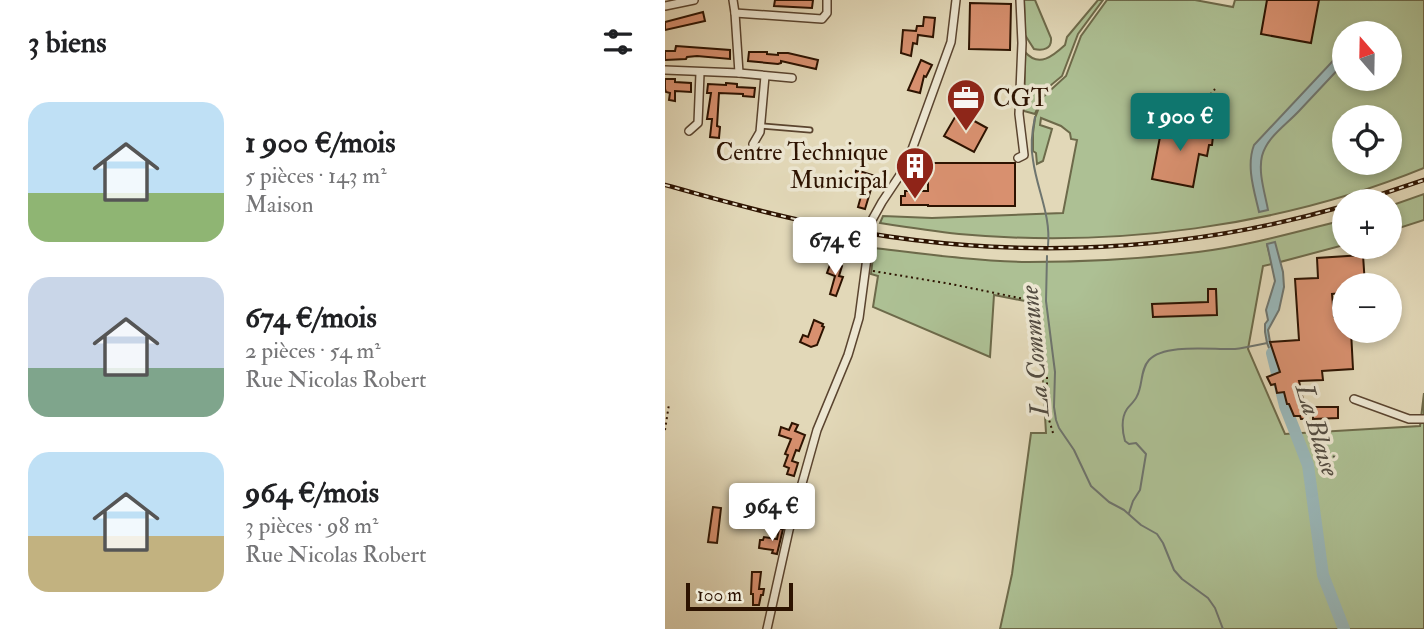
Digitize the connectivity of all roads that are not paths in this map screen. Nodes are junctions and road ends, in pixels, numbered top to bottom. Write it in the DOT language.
graph roads {
  1 [pos="694,0"];
  2 [pos="733,0"];
  3 [pos="827,0"];
  4 [pos="956,0"];
  5 [pos="1020,0"];
  6 [pos="665,6"];
  7 [pos="735,13"];
  8 [pos="665,70"];
  9 [pos="700,73"];
  10 [pos="739,73"];
  11 [pos="765,76"];
  12 [pos="792,78"];
  13 [pos="760,126"];
  14 [pos="810,130"];
  15 [pos="689,131"];
  16 [pos="753,144"];
  17 [pos="1019,158"];
  18 [pos="1354,399"];
  19 [pos="1424,419"];
  20 [pos="767,629"];
  1 -- 6 [label="street"];
  2 -- 7 [label="street"];
  3 -- 7 [label="street"];
  4 -- 20 [label="street"];
  5 -- 17 [label="street"];
  7 -- 10 [label="street"];
  8 -- 9 [label="street"];
  9 -- 10 [label="street"];
  9 -- 15 [label="street"];
  10 -- 11 [label="street"];
  11 -- 12 [label="street"];
  11 -- 13 [label="street"];
  13 -- 14 [label="lane"];
  13 -- 16 [label="street"];
  18 -- 19 [label="street"];
}
